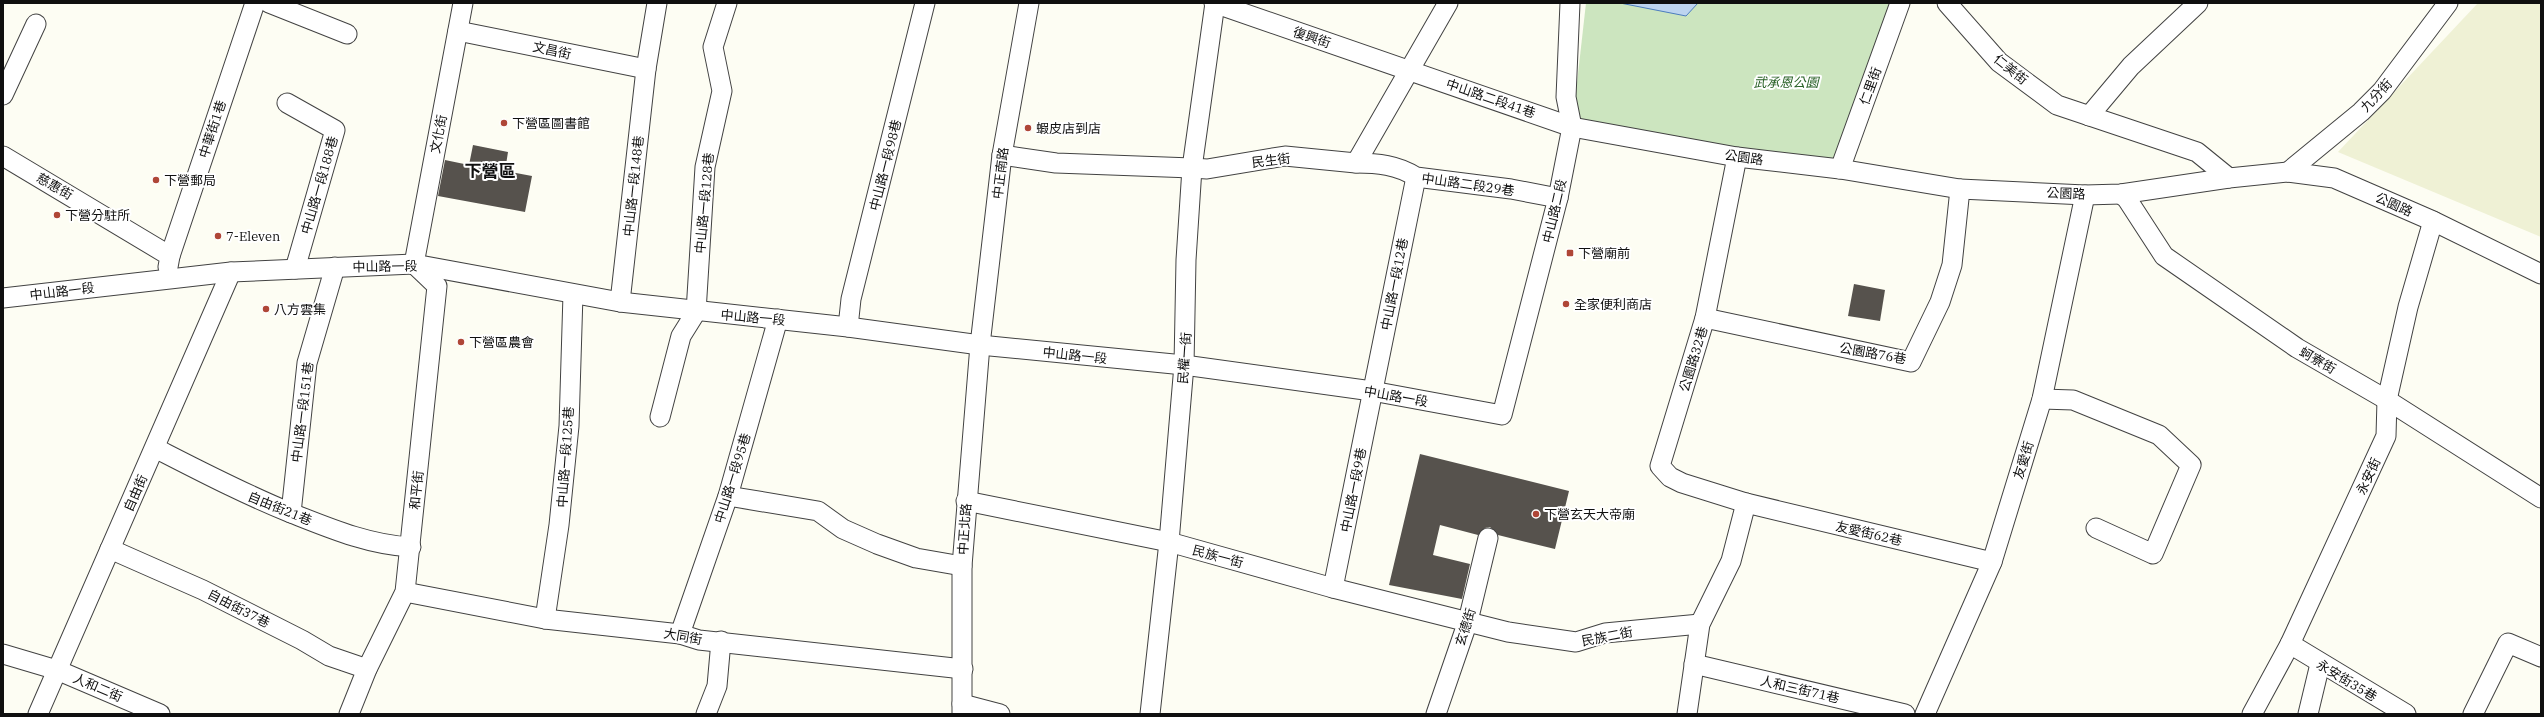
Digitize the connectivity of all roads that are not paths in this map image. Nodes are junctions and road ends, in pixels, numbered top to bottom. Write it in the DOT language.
graph roads {
  1 [pos="254,3"];
  2 [pos="269,3"];
  3 [pos="463,3"];
  4 [pos="657,3"];
  5 [pos="727,3"];
  6 [pos="925,3"];
  7 [pos="1029,3"];
  8 [pos="1215,3"];
  9 [pos="1448,3"];
  10 [pos="1570,3"];
  11 [pos="1900,3"];
  12 [pos="1947,3"];
  13 [pos="2198,3"];
  14 [pos="2448,3"];
  15 [pos="36,24"];
  16 [pos="458,31"];
  17 [pos="346,34"];
  18 [pos="646,69"];
  19 [pos="1409,70"];
  20 [pos="3,95"];
  21 [pos="287,103"];
  22 [pos="2089,116"];
  23 [pos="1572,126"];
  24 [pos="3,156"];
  25 [pos="1002,156"];
  26 [pos="1737,157"];
  27 [pos="1356,163"];
  28 [pos="1192,168"];
  29 [pos="1840,169"];
  30 [pos="2288,172"];
  31 [pos="1416,177"];
  32 [pos="2229,178"];
  33 [pos="1960,189"];
  34 [pos="2085,194"];
  35 [pos="2121,194"];
  36 [pos="1558,198"];
  37 [pos="2433,221"];
  38 [pos="170,256"];
  39 [pos="414,264"];
  40 [pos="335,267"];
  41 [pos="295,269"];
  42 [pos="231,272"];
  43 [pos="2541,274"];
  44 [pos="166,278"];
  45 [pos="573,294"];
  46 [pos="8,298"];
  47 [pos="620,302"];
  48 [pos="696,312"];
  49 [pos="3,314"];
  50 [pos="1705,318"];
  51 [pos="778,319"];
  52 [pos="848,327"];
  53 [pos="980,345"];
  54 [pos="1184,366"];
  55 [pos="1372,392"];
  56 [pos="2042,399"];
  57 [pos="2387,400"];
  58 [pos="1502,415"];
  59 [pos="660,417"];
  60 [pos="155,448"];
  61 [pos="728,496"];
  62 [pos="2541,498"];
  63 [pos="966,501"];
  64 [pos="1746,503"];
  65 [pos="290,512"];
  66 [pos="2096,528"];
  67 [pos="1488,538"];
  68 [pos="1169,542"];
  69 [pos="411,547"];
  70 [pos="110,549"];
  71 [pos="1992,562"];
  72 [pos="962,566"];
  73 [pos="1333,588"];
  74 [pos="405,592"];
  75 [pos="545,619"];
  76 [pos="1468,621"];
  77 [pos="1700,624"];
  78 [pos="680,634"];
  79 [pos="721,641"];
  80 [pos="2290,644"];
  81 [pos="3,654"];
  82 [pos="2541,657"];
  83 [pos="1694,664"];
  84 [pos="2320,664"];
  85 [pos="367,669"];
  86 [pos="963,669"];
  87 [pos="57,670"];
  88 [pos="962,709"];
  89 [pos="38,714"];
  90 [pos="160,714"];
  91 [pos="349,714"];
  92 [pos="706,714"];
  93 [pos="1000,714"];
  94 [pos="1150,714"];
  95 [pos="1436,714"];
  96 [pos="1687,714"];
  97 [pos="1905,714"];
  98 [pos="1925,714"];
  99 [pos="2252,714"];
  100 [pos="2308,714"];
  101 [pos="2406,714"];
  102 [pos="2473,714"];
  1 -- 38 [label="street, 中華街1巷"];
  2 -- 17 [label="street"];
  3 -- 16 [label="street, 文化街"];
  4 -- 18 [label="street, 中山路一段148巷"];
  5 -- 48 [label="street, 中山路一段128巷"];
  6 -- 52 [label="street, 中山路一段98巷"];
  7 -- 25 [label="street, 中正南路"];
  8 -- 19 [label="street, 復興街"];
  8 -- 28 [label="street, 民權一街"];
  9 -- 19 [label="street"];
  10 -- 23 [label="street, 中山路二段"];
  11 -- 29 [label="street, 仁里街"];
  12 -- 22 [label="street, 仁美街"];
  13 -- 22 [label="street"];
  14 -- 30 [label="street, 九分街"];
  15 -- 20 [label="street"];
  16 -- 18 [label="street, 文昌街"];
  16 -- 39 [label="street, 文化街"];
  18 -- 47 [label="street, 中山路一段148巷"];
  19 -- 23 [label="street, 中山路二段41巷"];
  19 -- 27 [label="street"];
  21 -- 41 [label="street, 中山路一段188巷"];
  22 -- 32 [label="street, 仁美街"];
  23 -- 26 [label="street, 公園路"];
  23 -- 36 [label="street, 中山路二段"];
  24 -- 38 [label="street, 慈惠街"];
  25 -- 28 [label="street, 民生街"];
  25 -- 53 [label="street, 中正南路"];
  26 -- 29 [label="street, 公園路"];
  26 -- 50 [label="street, 公園路32巷"];
  27 -- 28 [label="street, 民生街"];
  27 -- 31 [label="street, 中山路二段29巷"];
  28 -- 54 [label="street, 民權一街"];
  29 -- 33 [label="street, 公園路"];
  30 -- 32 [label="street, 公園路"];
  30 -- 37 [label="street, 公園路"];
  31 -- 36 [label="street, 中山路二段29巷"];
  31 -- 55 [label="street, 中山路一段12巷"];
  32 -- 35 [label="street, 公園路"];
  33 -- 34 [label="street, 公園路"];
  33 -- 50 [label="street, 公園路76巷"];
  34 -- 35 [label="street, 公園路"];
  34 -- 56 [label="street, 友愛街"];
  35 -- 57 [label="street, 蚵寮街"];
  36 -- 58 [label="street, 中山路二段"];
  37 -- 43 [label="street, 公園路"];
  37 -- 57 [label="street, 永安街"];
  38 -- 44 [label="street"];
  39 -- 40 [label="street, 中山路一段"];
  39 -- 45 [label="street, 中山路一段"];
  39 -- 69 [label="street, 和平街"];
  40 -- 41 [label="street, 中山路一段"];
  40 -- 65 [label="street, 中山路一段151巷"];
  41 -- 42 [label="street, 中山路一段"];
  42 -- 44 [label="street, 中山路一段"];
  42 -- 60 [label="street, 自由街"];
  44 -- 46 [label="street, 中山路一段"];
  45 -- 47 [label="street, 中山路一段"];
  45 -- 75 [label="street, 中山路一段125巷"];
  46 -- 49 [label="street"];
  47 -- 48 [label="street, 中山路一段"];
  48 -- 51 [label="street, 中山路一段"];
  48 -- 59 [label="street"];
  50 -- 64 [label="street, 公園路32巷"];
  51 -- 52 [label="street, 中山路一段"];
  51 -- 61 [label="street, 中山路一段95巷"];
  52 -- 53 [label="street, 中山路一段"];
  53 -- 54 [label="street, 中山路一段"];
  53 -- 63 [label="street, 中正北路"];
  54 -- 55 [label="street, 中山路一段"];
  54 -- 68 [label="street, 民權一街"];
  55 -- 58 [label="street, 中山路一段"];
  55 -- 73 [label="street, 中山路一段9巷"];
  56 -- 66 [label="street"];
  56 -- 71 [label="street, 友愛街"];
  57 -- 62 [label="street, 蚵寮街"];
  57 -- 80 [label="street, 永安街"];
  60 -- 65 [label="street, 自由街21巷"];
  60 -- 70 [label="street, 自由街"];
  61 -- 72 [label="street"];
  61 -- 78 [label="street, 中山路一段95巷"];
  63 -- 68 [label="street, 民族一街"];
  63 -- 72 [label="street, 中正北路"];
  64 -- 71 [label="street, 友愛街62巷"];
  64 -- 77 [label="street"];
  65 -- 69 [label="street, 自由街21巷"];
  67 -- 76 [label="street, 玄德街"];
  68 -- 73 [label="street, 民族一街"];
  68 -- 94 [label="street, 民權一街"];
  69 -- 74 [label="street, 和平街"];
  70 -- 85 [label="street, 自由街37巷"];
  70 -- 87 [label="street, 自由街"];
  71 -- 98 [label="street, 友愛街"];
  72 -- 86 [label="street, 中正北路"];
  73 -- 76 [label="street, 民族一街"];
  74 -- 75 [label="street, 大同街"];
  74 -- 85 [label="street, 和平街"];
  75 -- 78 [label="street, 大同街"];
  76 -- 77 [label="street, 民族二街"];
  76 -- 95 [label="street, 玄德街"];
  77 -- 83 [label="street"];
  78 -- 79 [label="street, 大同街"];
  79 -- 86 [label="street, 大同街"];
  79 -- 92 [label="street"];
  80 -- 84 [label="street, 永安街35巷"];
  80 -- 99 [label="street, 永安街"];
  81 -- 87 [label="street, 人和二街"];
  82 -- 102 [label="street"];
  83 -- 96 [label="street"];
  83 -- 97 [label="street, 人和三街71巷"];
  84 -- 100 [label="street"];
  84 -- 101 [label="street, 永安街35巷"];
  85 -- 91 [label="street, 和平街"];
  86 -- 88 [label="street, 中正北路"];
  87 -- 89 [label="street, 自由街"];
  87 -- 90 [label="street, 人和二街"];
  88 -- 93 [label="street"];
}
